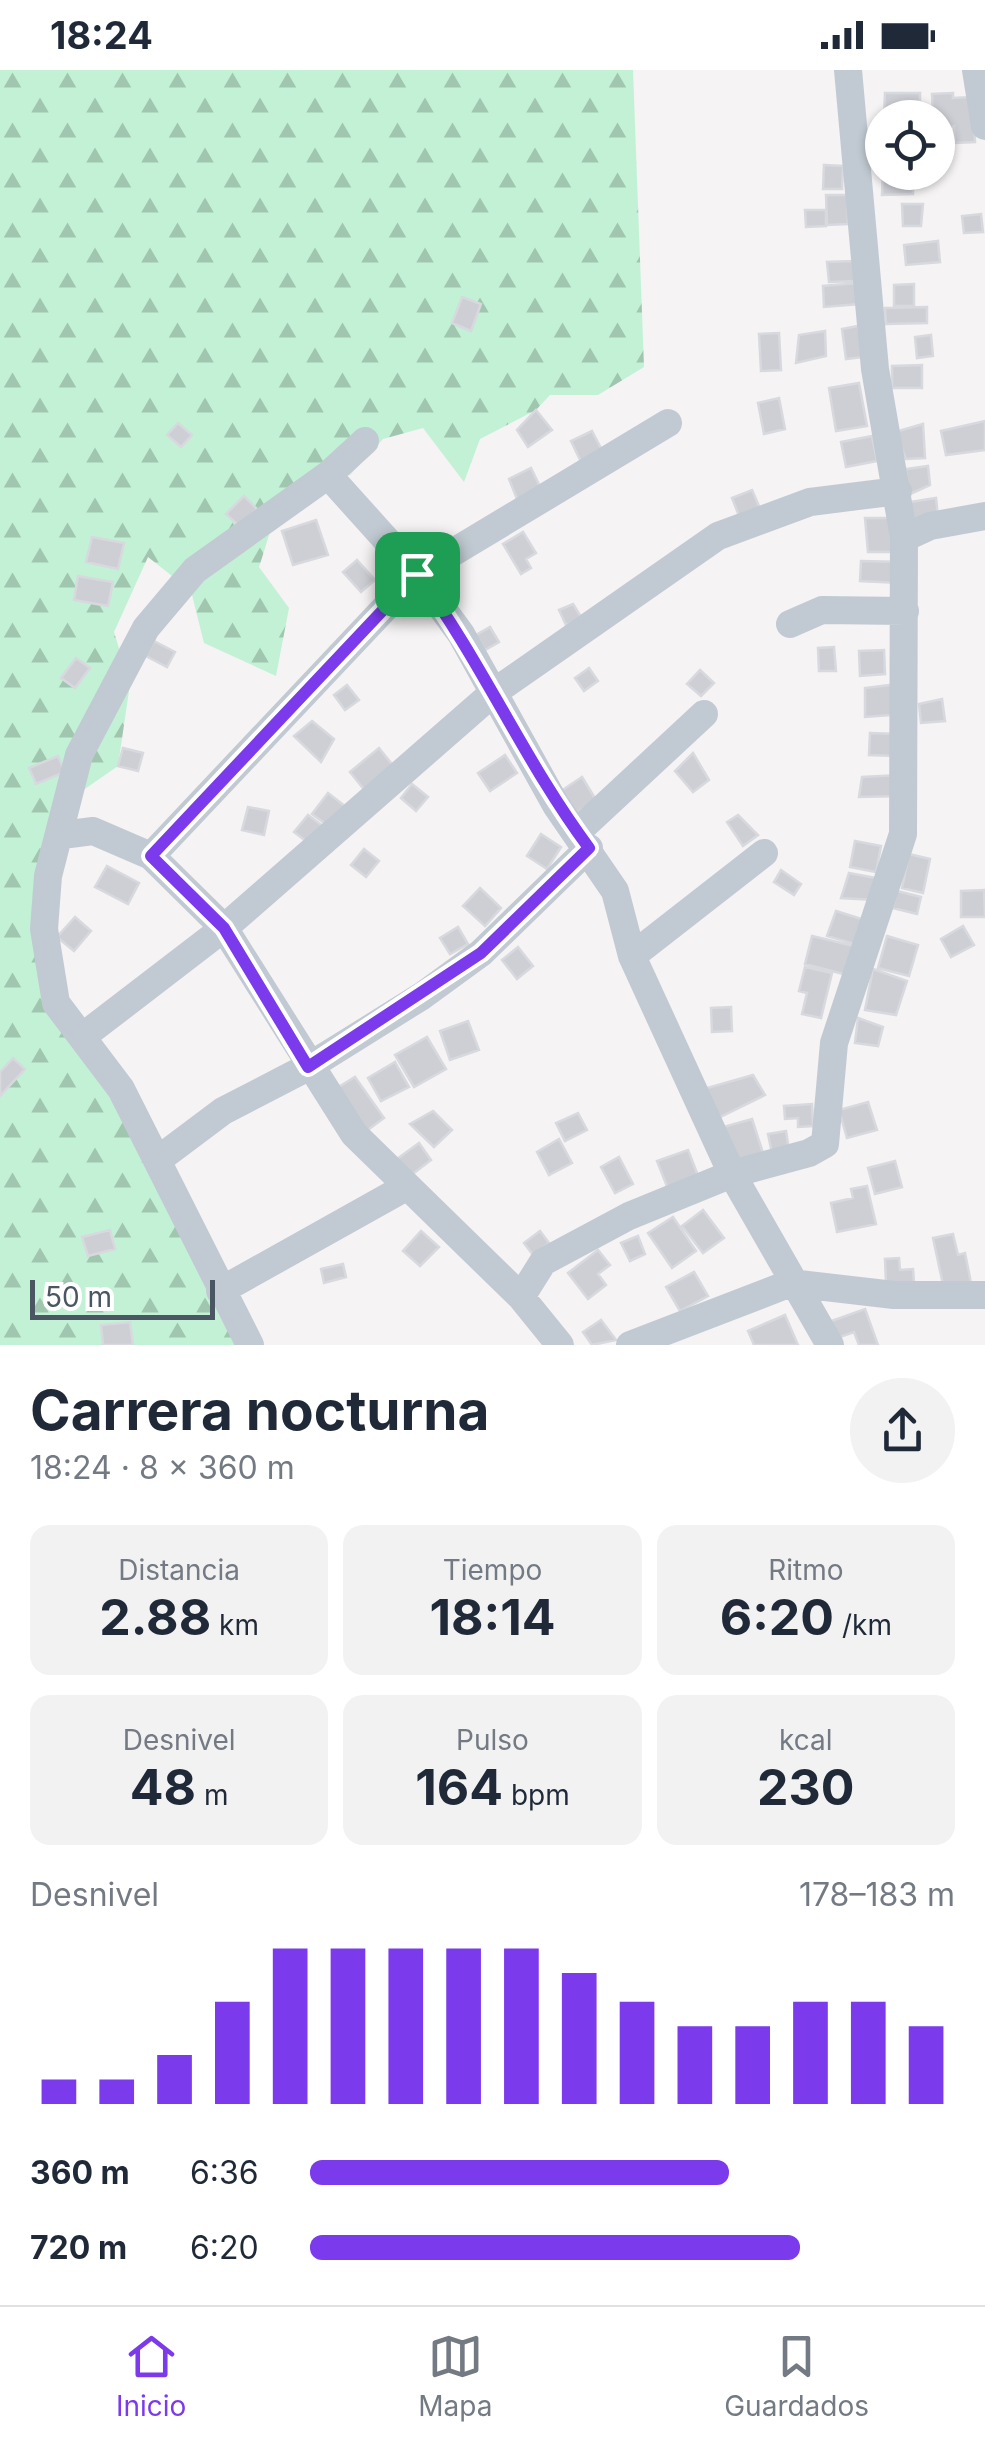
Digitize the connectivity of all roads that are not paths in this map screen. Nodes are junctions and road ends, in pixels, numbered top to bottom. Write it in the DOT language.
graph roads {
  1 [pos="848,70"];
  2 [pos="976,70"];
  3 [pos="985,126"];
  4 [pos="668,423"];
  5 [pos="365,442"];
  6 [pos="328,476"];
  7 [pos="898,490"];
  8 [pos="985,516"];
  9 [pos="904,538"];
  10 [pos="417,574"];
  11 [pos="905,611"];
  12 [pos="790,624"];
  13 [pos="493,693"];
  14 [pos="704,714"];
  15 [pos="62,835"];
  16 [pos="583,840"];
  17 [pos="764,853"];
  18 [pos="151,856"];
  19 [pos="224,928"];
  20 [pos="632,956"];
  21 [pos="82,1036"];
  22 [pos="308,1067"];
  23 [pos="159,1159"];
  24 [pos="732,1174"];
  25 [pos="406,1187"];
  26 [pos="791,1282"];
  27 [pos="220,1291"];
  28 [pos="985,1295"];
  29 [pos="520,1297"];
  30 [pos="250,1345"];
  31 [pos="560,1345"];
  32 [pos="630,1345"];
  33 [pos="830,1345"];
  1 -- 7 [label="street"];
  2 -- 3 [label="street"];
  4 -- 10 [label="street"];
  5 -- 6 [label="street"];
  6 -- 10 [label="street"];
  6 -- 15 [label="street"];
  7 -- 9 [label="street"];
  7 -- 13 [label="street"];
  8 -- 9 [label="street"];
  9 -- 11 [label="street"];
  10 -- 13 [label="street"];
  10 -- 18 [label="street"];
  11 -- 12 [label="street"];
  11 -- 24 [label="street"];
  13 -- 16 [label="street"];
  13 -- 19 [label="street"];
  14 -- 16 [label="street"];
  15 -- 18 [label="street"];
  15 -- 21 [label="street"];
  16 -- 20 [label="street"];
  16 -- 22 [label="street"];
  17 -- 20 [label="street"];
  18 -- 19 [label="street"];
  19 -- 21 [label="street"];
  19 -- 22 [label="street"];
  20 -- 24 [label="street"];
  21 -- 23 [label="street"];
  22 -- 23 [label="street"];
  22 -- 25 [label="street"];
  23 -- 27 [label="street"];
  24 -- 26 [label="street"];
  24 -- 29 [label="street"];
  25 -- 27 [label="street"];
  25 -- 29 [label="street"];
  26 -- 28 [label="street"];
  26 -- 32 [label="street"];
  26 -- 33 [label="street"];
  27 -- 30 [label="street"];
  29 -- 31 [label="street"];
}
